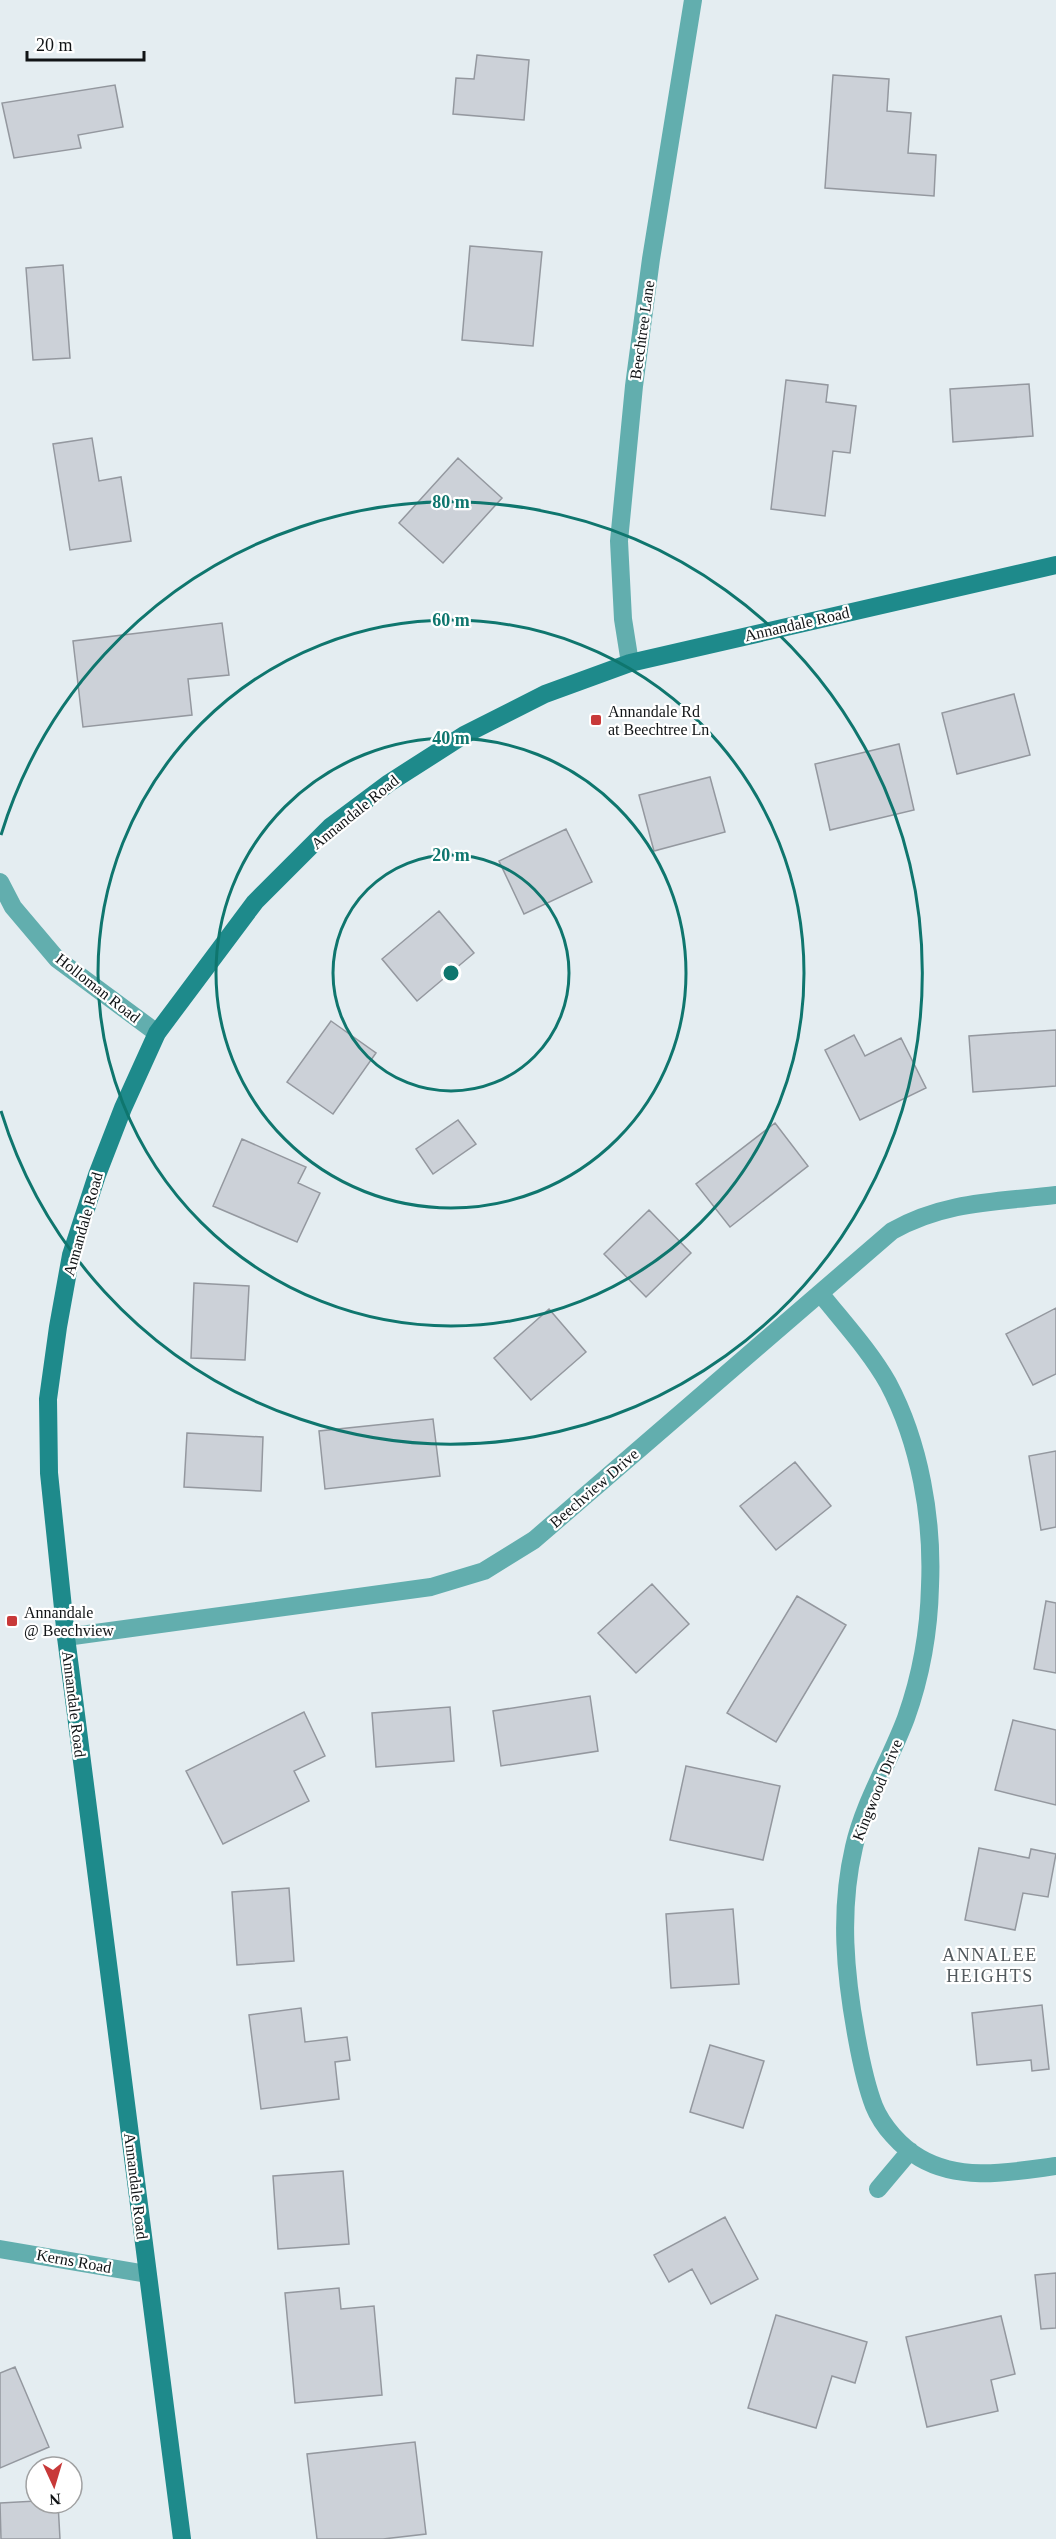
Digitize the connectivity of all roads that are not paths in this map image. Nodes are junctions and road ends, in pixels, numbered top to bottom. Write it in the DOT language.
graph roads {
  1 [pos="693,0"];
  2 [pos="1056,565"];
  3 [pos="630,663"];
  4 [pos="0,882"];
  5 [pos="157,1033"];
  6 [pos="1056,1195"];
  7 [pos="820,1293"];
  8 [pos="66,1637"];
  9 [pos="909,2151"];
  10 [pos="1056,2166"];
  11 [pos="878,2190"];
  12 [pos="0,2249"];
  13 [pos="147,2274"];
  14 [pos="182,2539"];
  1 -- 3 [label="street, Beechtree Lane"];
  2 -- 3 [label="main road, Annandale Road"];
  3 -- 5 [label="main road, Annandale Road"];
  4 -- 5 [label="street, Holloman Road"];
  5 -- 8 [label="main road, Annandale Road"];
  6 -- 7 [label="street, Beechview Drive"];
  7 -- 8 [label="street, Beechview Drive"];
  7 -- 9 [label="street, Kingwood Drive"];
  8 -- 13 [label="main road, Annandale Road"];
  9 -- 10 [label="street, Kingwood Drive"];
  9 -- 11 [label="street"];
  12 -- 13 [label="street, Kerns Road"];
  13 -- 14 [label="main road, Annandale Road"];
}
